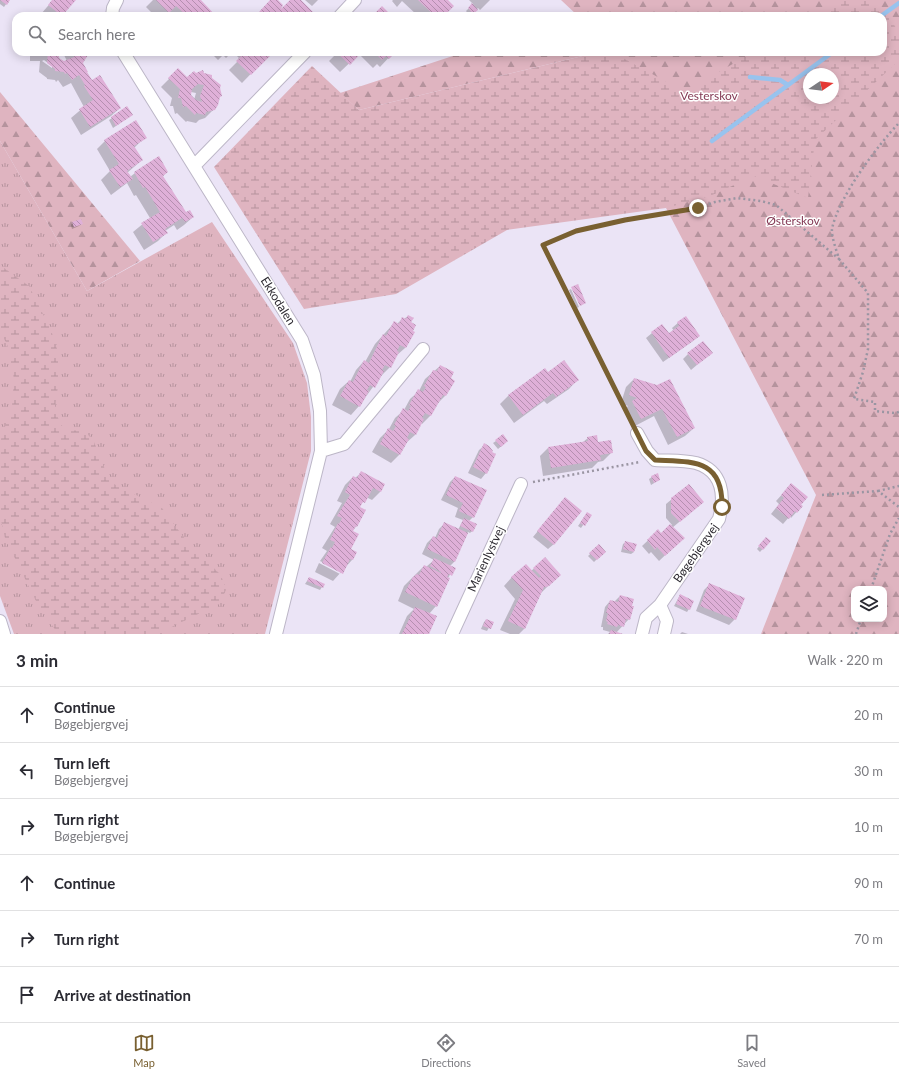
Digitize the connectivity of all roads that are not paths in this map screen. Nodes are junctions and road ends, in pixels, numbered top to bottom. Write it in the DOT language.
graph roads {
  1 [pos="117,0"];
  2 [pos="355,0"];
  3 [pos="112,12"];
  4 [pos="344,12"];
  5 [pos="125,56"];
  6 [pos="301,56"];
  7 [pos="194,166"];
  8 [pos="423,349"];
  9 [pos="637,433"];
  10 [pos="321,451"];
  11 [pos="520,484"];
  12 [pos="660,605"];
  13 [pos="0,621"];
  14 [pos="4,634"];
  15 [pos="276,634"];
  16 [pos="452,634"];
  17 [pos="642,634"];
  18 [pos="664,634"];
  1 -- 3 [label="street"];
  2 -- 4 [label="street"];
  5 -- 7 [label="street, Ekkodalen"];
  6 -- 7 [label="street"];
  7 -- 10 [label="street, Ekkodalen"];
  8 -- 10 [label="street"];
  9 -- 12 [label="street, Bøgebjergvej"];
  10 -- 15 [label="street, Ekkodalen"];
  11 -- 16 [label="street, Marienlystvej"];
  12 -- 17 [label="street, Bøgebjergvej"];
  12 -- 18 [label="street"];
  13 -- 14 [label="street"];
}
